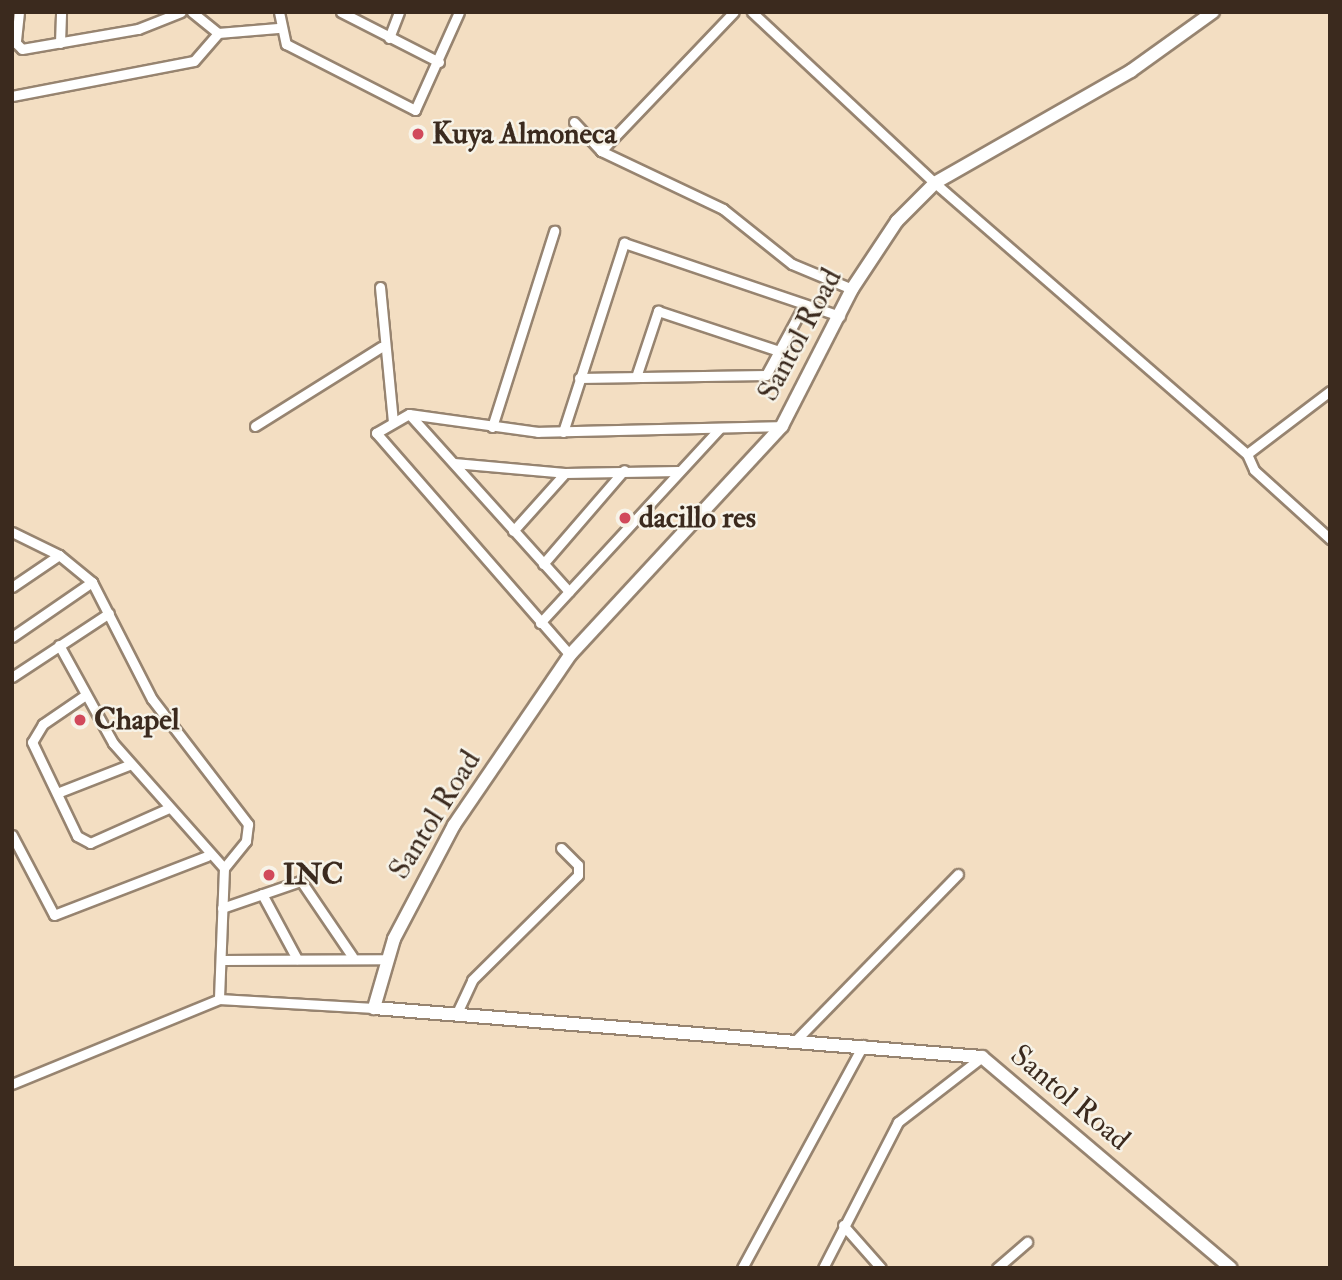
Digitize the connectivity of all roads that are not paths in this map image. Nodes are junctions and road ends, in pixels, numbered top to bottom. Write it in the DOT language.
graph roads {
  1 [pos="19,12"];
  2 [pos="61,12"];
  3 [pos="181,12"];
  4 [pos="192,12"];
  5 [pos="279,12"];
  6 [pos="341,12"];
  7 [pos="399,12"];
  8 [pos="459,12"];
  9 [pos="734,12"];
  10 [pos="752,12"];
  11 [pos="1213,12"];
  12 [pos="278,29"];
  13 [pos="218,33"];
  14 [pos="389,38"];
  15 [pos="60,43"];
  16 [pos="439,62"];
  17 [pos="12,96"];
  18 [pos="574,122"];
  19 [pos="601,151"];
  20 [pos="935,183"];
  21 [pos="554,231"];
  22 [pos="380,287"];
  23 [pos="852,289"];
  24 [pos="804,305"];
  25 [pos="840,316"];
  26 [pos="381,347"];
  27 [pos="782,352"];
  28 [pos="636,377"];
  29 [pos="579,378"];
  30 [pos="1330,391"];
  31 [pos="409,414"];
  32 [pos="393,421"];
  33 [pos="255,426"];
  34 [pos="492,426"];
  35 [pos="782,426"];
  36 [pos="719,429"];
  37 [pos="563,432"];
  38 [pos="1247,454"];
  39 [pos="454,463"];
  40 [pos="624,470"];
  41 [pos="678,471"];
  42 [pos="565,473"];
  43 [pos="513,531"];
  44 [pos="13,533"];
  45 [pos="1330,539"];
  46 [pos="59,555"];
  47 [pos="543,564"];
  48 [pos="92,582"];
  49 [pos="12,587"];
  50 [pos="569,592"];
  51 [pos="109,613"];
  52 [pos="540,623"];
  53 [pos="12,637"];
  54 [pos="59,645"];
  55 [pos="570,655"];
  56 [pos="12,677"];
  57 [pos="84,696"];
  58 [pos="129,765"];
  59 [pos="57,793"];
  60 [pos="169,808"];
  61 [pos="12,835"];
  62 [pos="561,848"];
  63 [pos="207,856"];
  64 [pos="224,868"];
  65 [pos="958,874"];
  66 [pos="262,894"];
  67 [pos="222,908"];
  68 [pos="352,956"];
  69 [pos="297,959"];
  70 [pos="388,959"];
  71 [pos="221,960"];
  72 [pos="219,999"];
  73 [pos="374,1008"];
  74 [pos="456,1015"];
  75 [pos="798,1038"];
  76 [pos="864,1044"];
  77 [pos="982,1057"];
  78 [pos="12,1084"];
  79 [pos="843,1225"];
  80 [pos="1027,1242"];
  81 [pos="875,1265"];
  82 [pos="742,1268"];
  83 [pos="823,1268"];
  84 [pos="997,1268"];
  85 [pos="1231,1268"];
  1 -- 15 [label="street"];
  2 -- 15 [label="street"];
  3 -- 15 [label="street"];
  4 -- 13 [label="street"];
  5 -- 12 [label="street"];
  6 -- 14 [label="street"];
  7 -- 14 [label="street"];
  8 -- 16 [label="street"];
  9 -- 19 [label="street"];
  10 -- 20 [label="street"];
  11 -- 20 [label="street, Santol Road"];
  12 -- 13 [label="street"];
  12 -- 16 [label="street"];
  13 -- 17 [label="street"];
  14 -- 16 [label="street"];
  18 -- 19 [label="street"];
  19 -- 23 [label="street"];
  20 -- 23 [label="street, Santol Road"];
  20 -- 38 [label="street"];
  21 -- 34 [label="street"];
  22 -- 26 [label="street"];
  23 -- 25 [label="street, Santol Road"];
  24 -- 25 [label="street"];
  24 -- 27 [label="street"];
  24 -- 29 [label="street"];
  25 -- 35 [label="street, Santol Road"];
  26 -- 32 [label="street"];
  26 -- 33 [label="street"];
  27 -- 28 [label="street"];
  27 -- 28 [label="street"];
  28 -- 29 [label="street"];
  29 -- 37 [label="street"];
  30 -- 38 [label="street"];
  31 -- 32 [label="street"];
  31 -- 34 [label="street"];
  31 -- 39 [label="street"];
  32 -- 52 [label="street"];
  34 -- 37 [label="street"];
  35 -- 36 [label="street"];
  35 -- 55 [label="street, Santol Road"];
  36 -- 37 [label="street"];
  36 -- 41 [label="street"];
  38 -- 45 [label="street"];
  39 -- 42 [label="street"];
  39 -- 43 [label="street"];
  40 -- 41 [label="street"];
  40 -- 42 [label="street"];
  40 -- 47 [label="street"];
  41 -- 50 [label="street"];
  42 -- 43 [label="street"];
  43 -- 47 [label="street"];
  44 -- 46 [label="street"];
  46 -- 48 [label="street"];
  46 -- 49 [label="street"];
  47 -- 50 [label="street"];
  48 -- 51 [label="street"];
  48 -- 53 [label="street"];
  50 -- 52 [label="street"];
  51 -- 54 [label="street"];
  51 -- 64 [label="street"];
  52 -- 55 [label="street"];
  54 -- 56 [label="street"];
  54 -- 57 [label="street"];
  55 -- 70 [label="street, Santol Road"];
  57 -- 58 [label="street"];
  57 -- 59 [label="street"];
  58 -- 59 [label="street"];
  58 -- 60 [label="street"];
  59 -- 60 [label="street"];
  60 -- 63 [label="street"];
  61 -- 63 [label="street"];
  62 -- 74 [label="street"];
  63 -- 64 [label="street"];
  64 -- 67 [label="street"];
  65 -- 75 [label="street"];
  66 -- 67 [label="street"];
  66 -- 68 [label="street"];
  66 -- 69 [label="street"];
  67 -- 71 [label="street"];
  68 -- 69 [label="street"];
  68 -- 70 [label="street"];
  69 -- 71 [label="street"];
  70 -- 73 [label="street, Santol Road"];
  71 -- 72 [label="street"];
  72 -- 73 [label="street"];
  72 -- 78 [label="street"];
  73 -- 74 [label="street, Santol Road"];
  74 -- 75 [label="street, Santol Road"];
  75 -- 76 [label="street, Santol Road"];
  76 -- 77 [label="street, Santol Road"];
  76 -- 82 [label="street"];
  77 -- 79 [label="street"];
  77 -- 85 [label="street, Santol Road"];
  79 -- 81 [label="street"];
  79 -- 83 [label="street"];
  80 -- 84 [label="street"];
}
